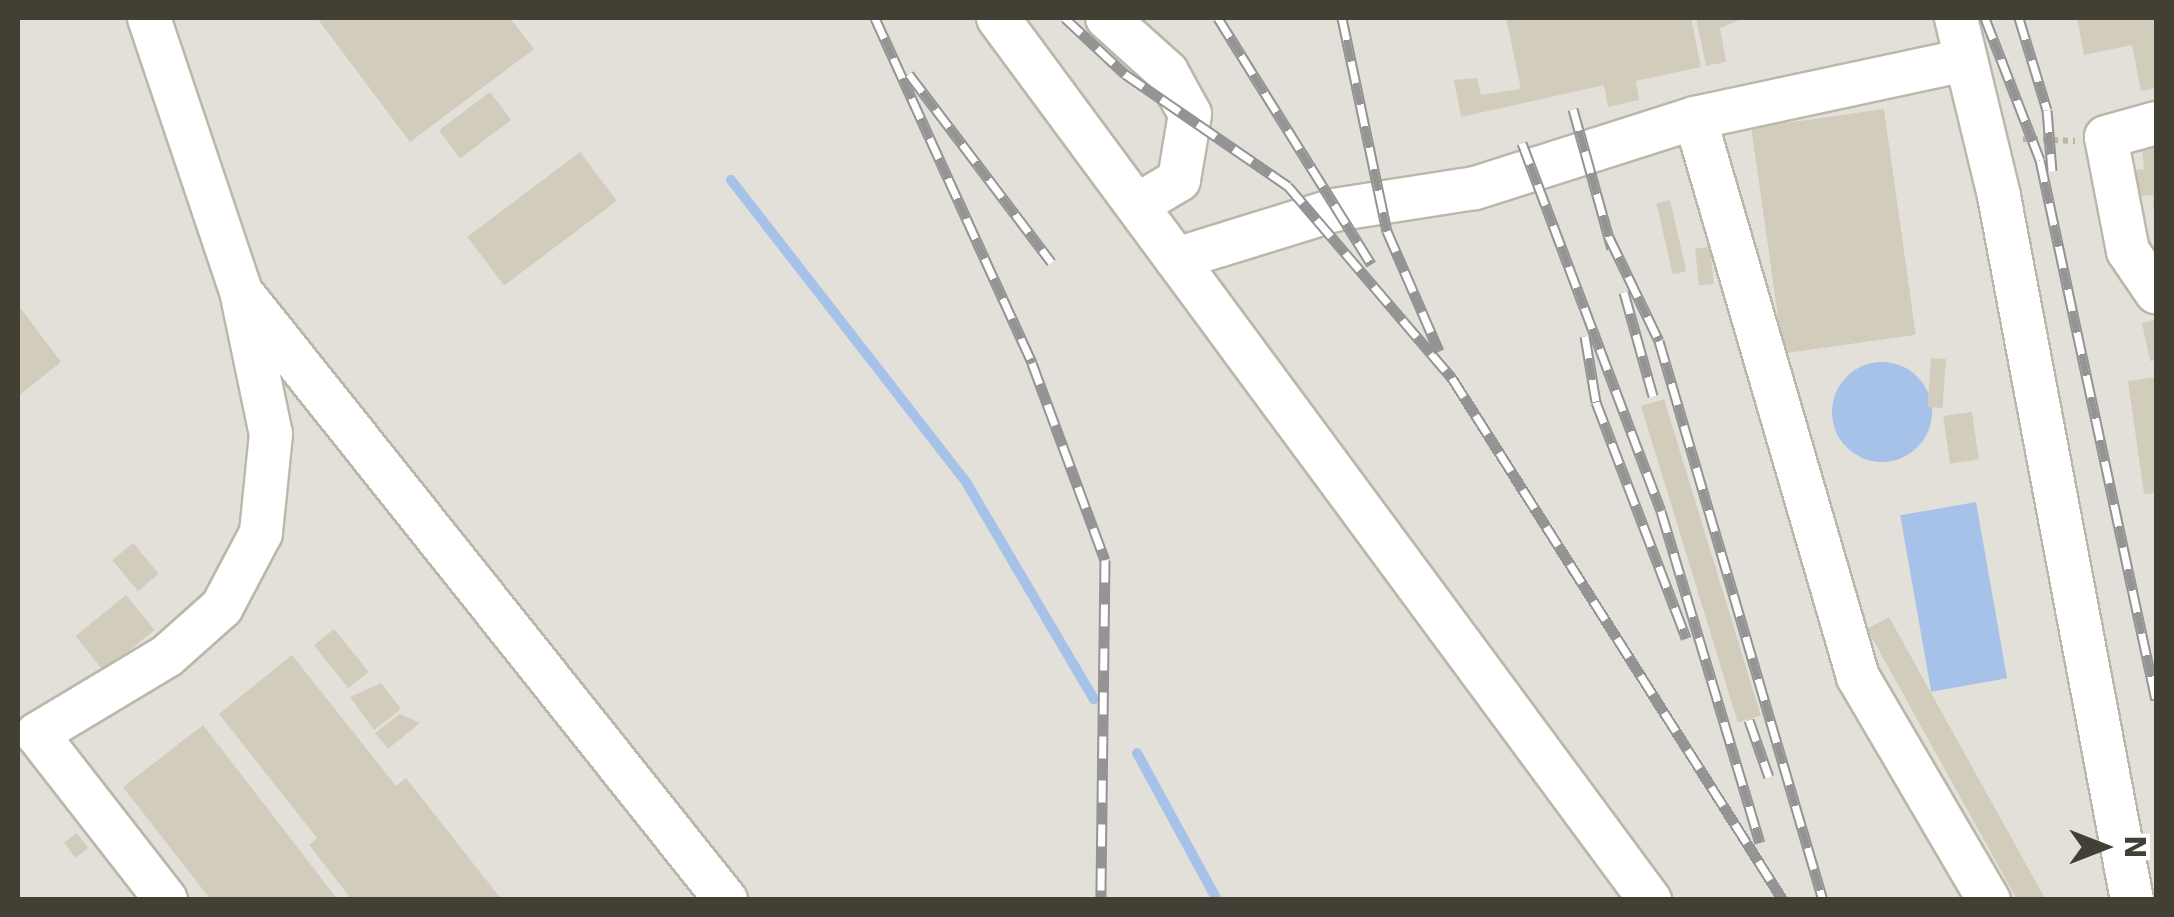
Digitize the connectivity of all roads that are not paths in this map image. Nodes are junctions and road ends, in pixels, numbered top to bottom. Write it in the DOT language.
graph roads {
  1 [pos="149,18"];
  2 [pos="998,18"];
  3 [pos="1107,18"];
  4 [pos="1956,18"];
  5 [pos="1966,60"];
  6 [pos="1696,118"];
  7 [pos="2156,123"];
  8 [pos="1136,205"];
  9 [pos="1176,258"];
  10 [pos="241,292"];
  11 [pos="2156,292"];
  12 [pos="166,900"];
  13 [pos="726,900"];
  14 [pos="1650,900"];
  15 [pos="1989,900"];
  16 [pos="2132,900"];
  1 -- 10 [label="lane"];
  2 -- 8 [label="lane"];
  3 -- 8 [label="lane"];
  4 -- 5 [label="lane"];
  5 -- 6 [label="lane"];
  5 -- 16 [label="lane"];
  6 -- 9 [label="lane"];
  6 -- 15 [label="lane"];
  7 -- 11 [label="lane"];
  8 -- 9 [label="lane"];
  9 -- 14 [label="lane"];
  10 -- 12 [label="lane"];
  10 -- 13 [label="lane"];
}
